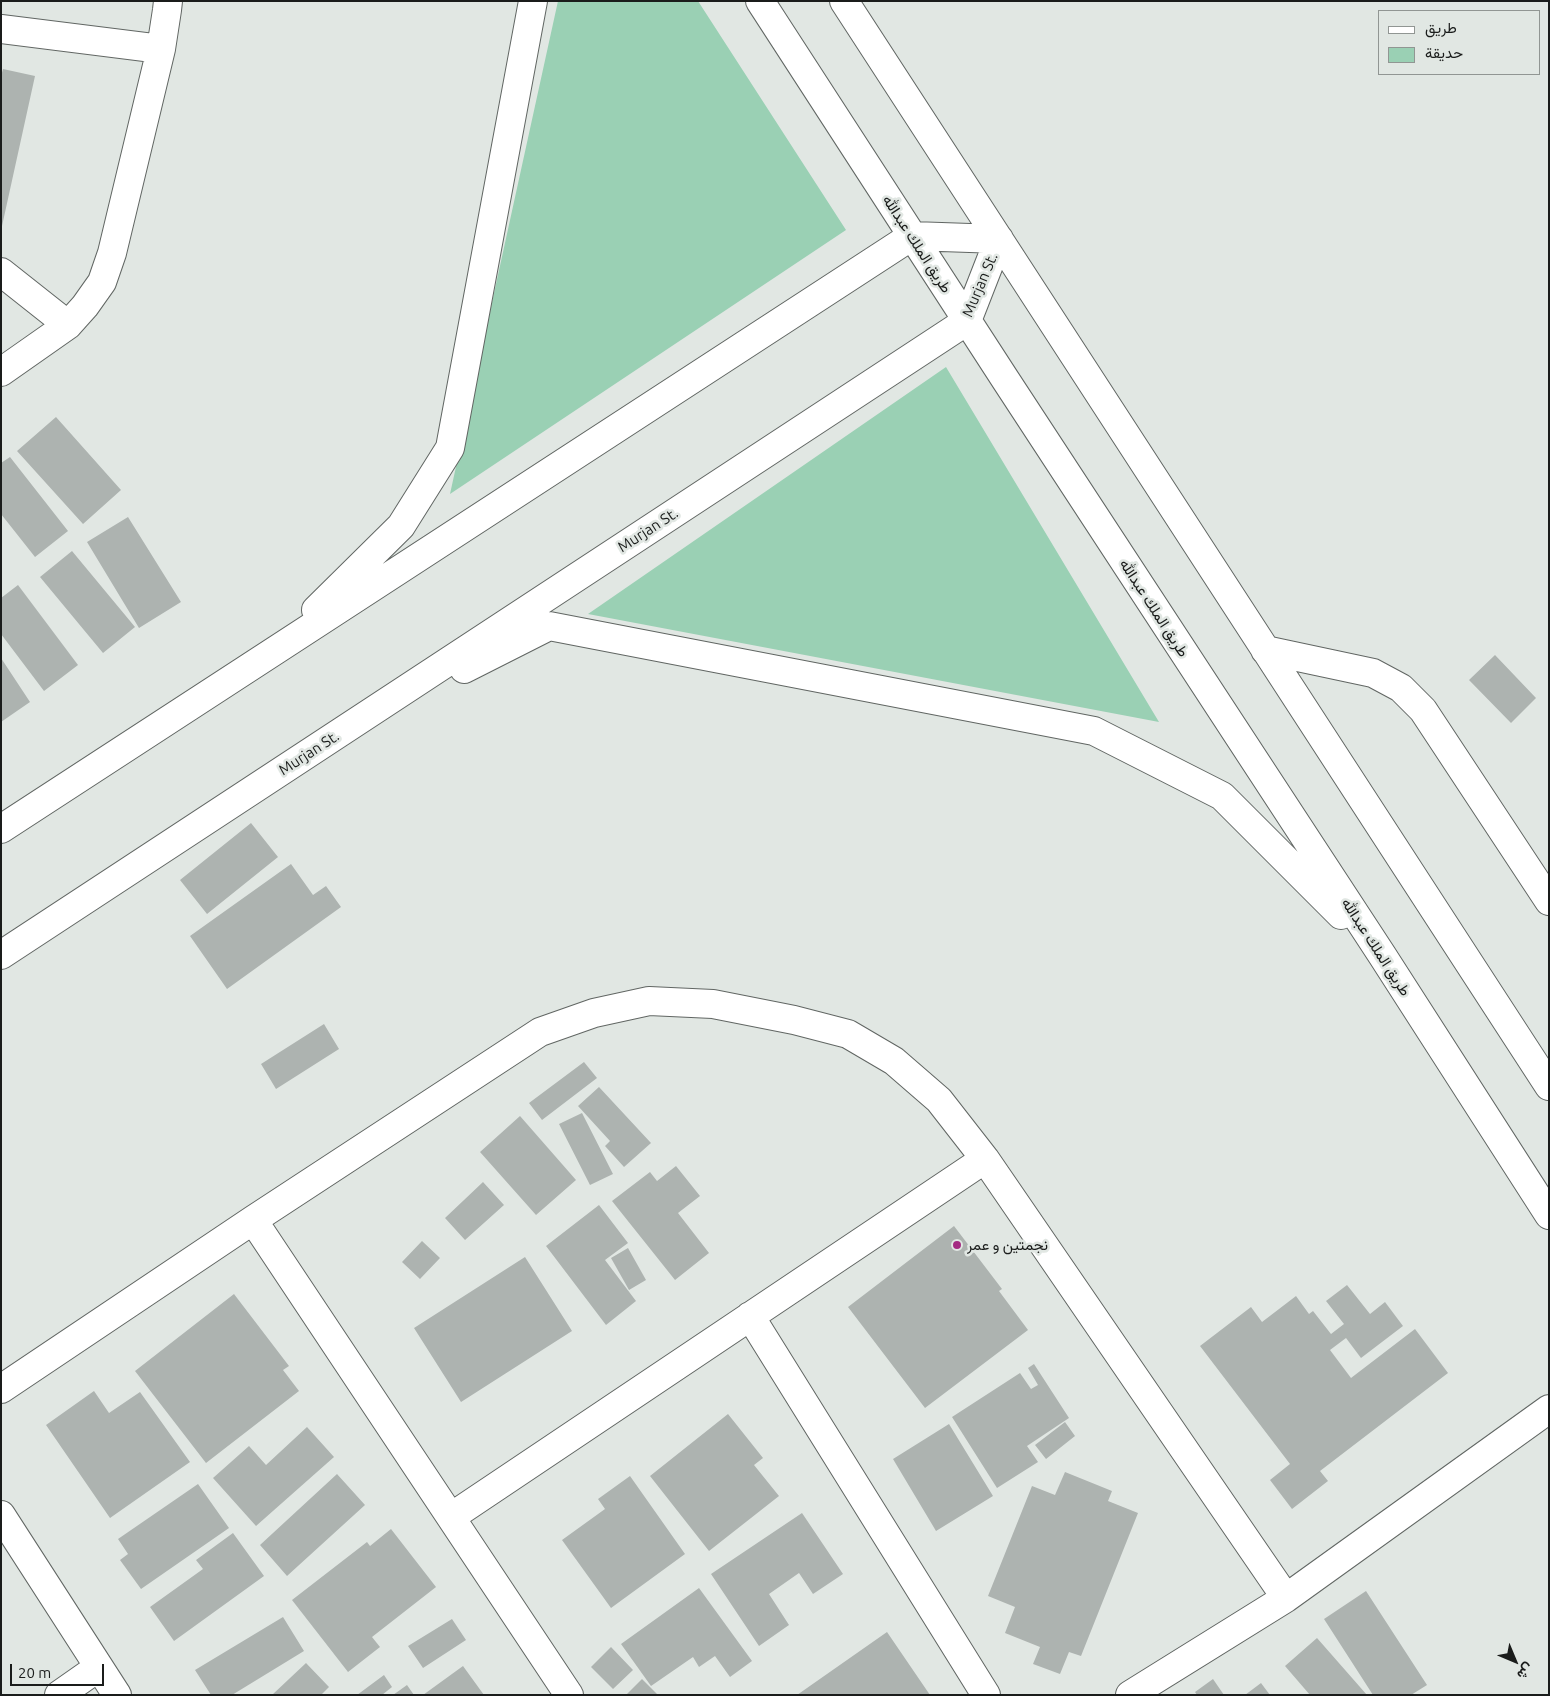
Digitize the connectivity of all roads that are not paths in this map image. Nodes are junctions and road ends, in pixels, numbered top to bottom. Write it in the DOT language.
graph roads {
  1 [pos="168,1"];
  2 [pos="533,1"];
  3 [pos="760,1"];
  4 [pos="844,1"];
  5 [pos="1,29"];
  6 [pos="161,49"];
  7 [pos="912,236"];
  8 [pos="999,239"];
  9 [pos="1,272"];
  10 [pos="967,321"];
  11 [pos="68,325"];
  12 [pos="1,372"];
  13 [pos="1265,650"];
  14 [pos="275,651"];
  15 [pos="338,733"];
  16 [pos="1,829"];
  17 [pos="1549,901"];
  18 [pos="1,955"];
  19 [pos="1382,955"];
  20 [pos="1549,1086"];
  21 [pos="985,1159"];
  22 [pos="1549,1215"];
  23 [pos="253,1220"];
  24 [pos="750,1316"];
  25 [pos="1,1389"];
  26 [pos="1549,1409"];
  27 [pos="1,1515"];
  28 [pos="451,1518"];
  29 [pos="1286,1598"];
  30 [pos="99,1667"];
  31 [pos="59,1695"];
  32 [pos="117,1695"];
  33 [pos="569,1695"];
  34 [pos="986,1695"];
  35 [pos="1130,1695"];
  1 -- 6 [label="street"];
  2 -- 14 [label="street"];
  3 -- 7 [label="street, طريق الملك عبدالله"];
  4 -- 8 [label="street"];
  5 -- 6 [label="street"];
  6 -- 11 [label="street"];
  7 -- 8 [label="street, Murjan St."];
  7 -- 10 [label="street, طريق الملك عبدالله"];
  7 -- 14 [label="street"];
  8 -- 10 [label="street, Murjan St."];
  8 -- 13 [label="street"];
  9 -- 11 [label="street"];
  10 -- 15 [label="street, Murjan St."];
  10 -- 19 [label="street, طريق الملك عبدالله"];
  11 -- 12 [label="street"];
  13 -- 17 [label="street"];
  13 -- 20 [label="street"];
  14 -- 16 [label="street"];
  15 -- 18 [label="street, Murjan St."];
  15 -- 19 [label="street"];
  19 -- 22 [label="street, طريق الملك عبدالله"];
  21 -- 23 [label="street"];
  21 -- 24 [label="street"];
  21 -- 29 [label="street"];
  23 -- 25 [label="street"];
  23 -- 28 [label="street"];
  24 -- 28 [label="street"];
  24 -- 34 [label="street"];
  26 -- 29 [label="street"];
  27 -- 30 [label="street"];
  28 -- 33 [label="street"];
  29 -- 35 [label="street"];
  30 -- 31 [label="street"];
  30 -- 32 [label="street"];
}
